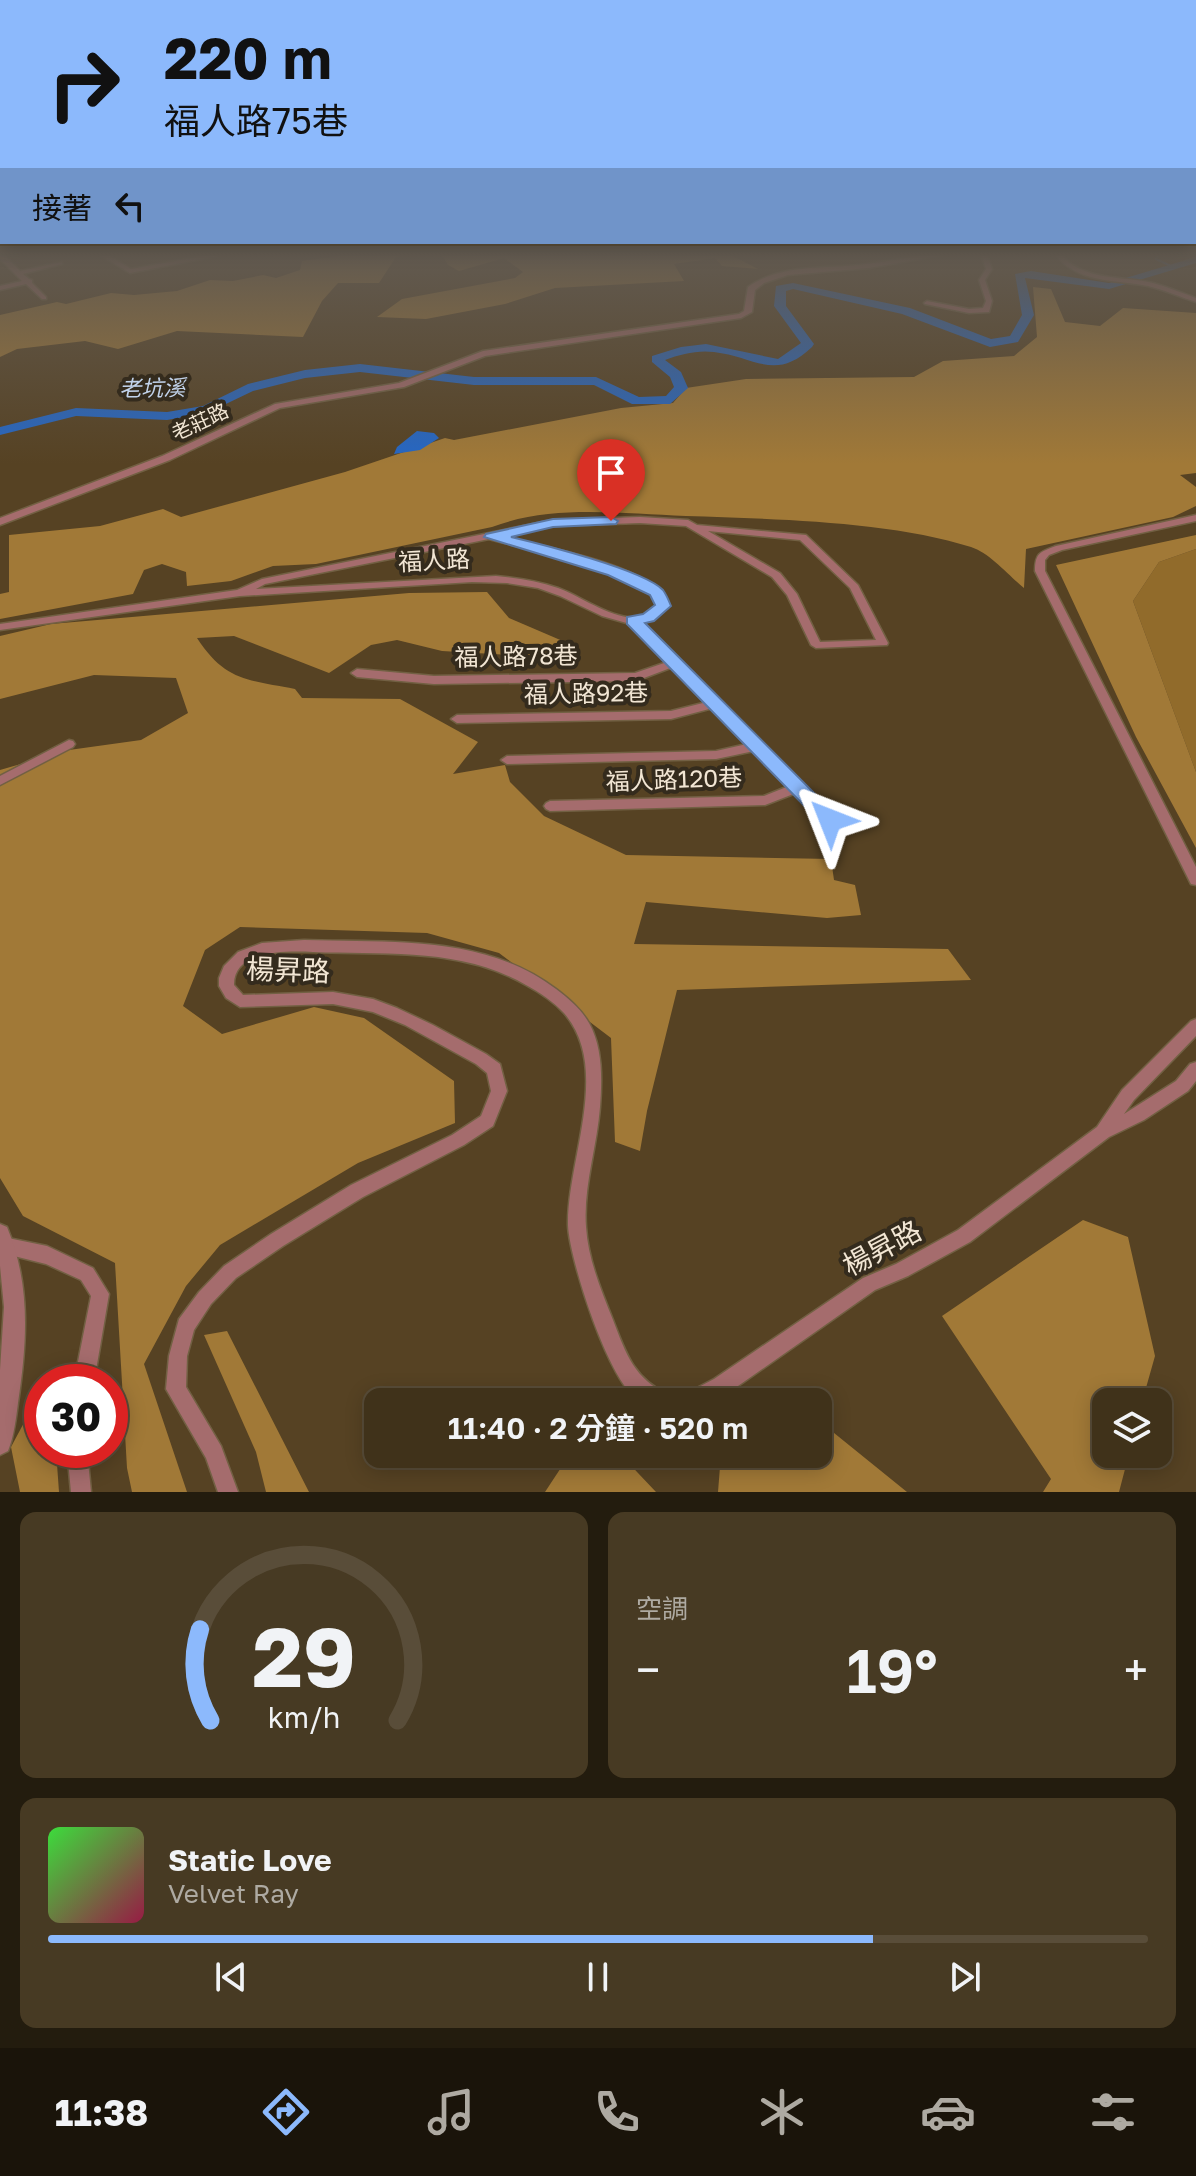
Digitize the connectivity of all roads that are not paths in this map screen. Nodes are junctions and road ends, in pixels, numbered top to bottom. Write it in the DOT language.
graph roads {
  1 [pos="681,325"];
  2 [pos="1196,518"];
  3 [pos="0,522"];
  4 [pos="699,527"];
  5 [pos="492,537"];
  6 [pos="240,593"];
  7 [pos="633,621"];
  8 [pos="0,627"];
  9 [pos="674,663"];
  10 [pos="357,673"];
  11 [pos="715,704"];
  12 [pos="457,719"];
  13 [pos="69,744"];
  14 [pos="756,746"];
  15 [pos="507,760"];
  16 [pos="0,781"];
  17 [pos="798,788"];
  18 [pos="550,806"];
  19 [pos="830,820"];
  20 [pos="1196,880"];
  21 [pos="1196,1026"];
  22 [pos="1196,1069"];
  23 [pos="1103,1132"];
  24 [pos="4,1241"];
  25 [pos="87,1364"];
  26 [pos="637,1388"];
  27 [pos="717,1388"];
  28 [pos="0,1443"];
  29 [pos="79,1468"];
  30 [pos="81,1492"];
  31 [pos="228,1492"];
  1 -- 3 [label="street, 老莊路"];
  2 -- 20 [label="street"];
  4 -- 4 [label="street"];
  4 -- 5 [label="street"];
  5 -- 6 [label="street"];
  5 -- 7 [label="street"];
  6 -- 7 [label="street, 福人路"];
  6 -- 8 [label="street, 福人路"];
  7 -- 9 [label="street, 福人路"];
  9 -- 10 [label="street, 福人路78巷"];
  9 -- 11 [label="street, 福人路"];
  11 -- 12 [label="street, 福人路92巷"];
  11 -- 14 [label="street, 福人路"];
  13 -- 16 [label="street"];
  14 -- 15 [label="street"];
  14 -- 17 [label="street, 福人路"];
  17 -- 18 [label="street, 福人路120巷"];
  17 -- 19 [label="street, 福人路"];
  21 -- 23 [label="street"];
  22 -- 23 [label="street"];
  23 -- 27 [label="street, 楊昇路"];
  24 -- 25 [label="street"];
  24 -- 28 [label="street"];
  26 -- 31 [label="street, 楊昇路"];
  29 -- 30 [label="street"];
}
